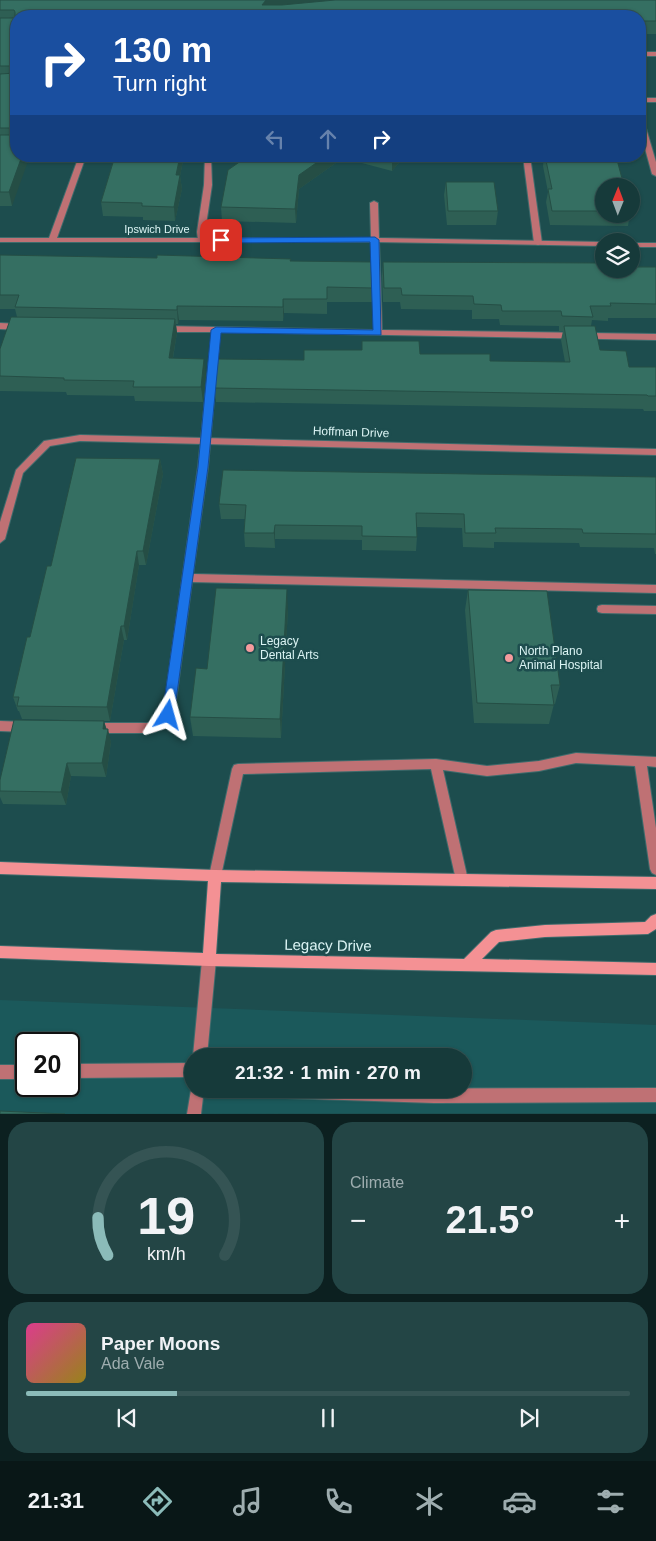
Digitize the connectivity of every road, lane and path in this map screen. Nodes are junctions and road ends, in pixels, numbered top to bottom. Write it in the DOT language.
graph roads {
  1 [pos="646,139"];
  2 [pos="81,162"];
  3 [pos="208,162"];
  4 [pos="527,162"];
  5 [pos="656,174"];
  6 [pos="374,203"];
  7 [pos="0,240"];
  8 [pos="202,240"];
  9 [pos="375,240"];
  10 [pos="52,241"];
  11 [pos="538,243"];
  12 [pos="595,244"];
  13 [pos="640,245"];
  14 [pos="656,245"];
  15 [pos="0,326"];
  16 [pos="30,327"];
  17 [pos="157,329"];
  18 [pos="216,330"];
  19 [pos="378,333"];
  20 [pos="656,337"];
  21 [pos="205,440"];
  22 [pos="656,452"];
  23 [pos="0,539"];
  24 [pos="188,578"];
  25 [pos="656,590"];
  26 [pos="602,609"];
  27 [pos="656,610"];
  28 [pos="0,726"];
  29 [pos="38,727"];
  30 [pos="85,728"];
  31 [pos="640,762"];
  32 [pos="656,762"];
  33 [pos="436,764"];
  34 [pos="0,868"];
  35 [pos="656,869"];
  36 [pos="215,876"];
  37 [pos="462,880"];
  38 [pos="656,883"];
  39 [pos="656,920"];
  40 [pos="0,952"];
  41 [pos="209,960"];
  42 [pos="468,964"];
  43 [pos="656,969"];
  44 [pos="201,1048"];
  45 [pos="184,1070"];
  46 [pos="0,1072"];
  47 [pos="15,1072"];
  48 [pos="80,1072"];
  49 [pos="656,1094"];
  50 [pos="472,1096"];
  51 [pos="195,1098"];
  52 [pos="194,1114"];
  1 -- 5 [label="street"];
  2 -- 10 [label="street"];
  3 -- 8 [label="street"];
  4 -- 11 [label="street"];
  6 -- 9 [label="street"];
  7 -- 10 [label="street, Ipswich Drive"];
  8 -- 9 [label="street, Ipswich Drive"];
  8 -- 10 [label="street, Ipswich Drive"];
  9 -- 11 [label="street, Ipswich Drive"];
  9 -- 19 [label="street"];
  11 -- 12 [label="street, Ipswich Drive"];
  13 -- 14 [label="street"];
  15 -- 16 [label="street"];
  17 -- 18 [label="street"];
  18 -- 19 [label="street"];
  18 -- 21 [label="street"];
  19 -- 20 [label="street"];
  21 -- 22 [label="street, Hoffman Drive"];
  21 -- 23 [label="street, Hoffman Drive"];
  21 -- 24 [label="street"];
  24 -- 25 [label="street"];
  24 -- 30 [label="street"];
  26 -- 27 [label="street"];
  28 -- 29 [label="street"];
  31 -- 32 [label="street"];
  31 -- 33 [label="street"];
  31 -- 35 [label="street"];
  33 -- 36 [label="street"];
  33 -- 37 [label="street"];
  34 -- 36 [label="main road"];
  36 -- 37 [label="main road"];
  36 -- 41 [label="main road"];
  37 -- 38 [label="main road"];
  39 -- 42 [label="main road"];
  40 -- 41 [label="main road, Legacy Drive"];
  41 -- 42 [label="main road, Legacy Drive"];
  41 -- 44 [label="street"];
  42 -- 43 [label="main road, Legacy Drive"];
  45 -- 48 [label="street"];
  46 -- 47 [label="street"];
  49 -- 50 [label="street"];
  51 -- 52 [label="street"];
}
